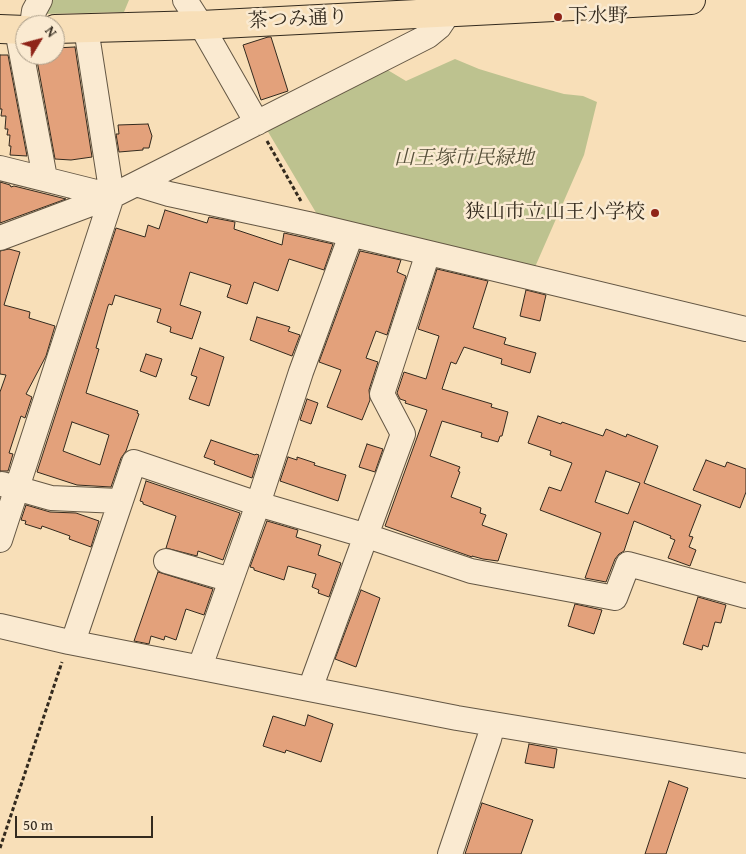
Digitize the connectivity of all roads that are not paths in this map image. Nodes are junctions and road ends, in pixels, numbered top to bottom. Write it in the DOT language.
graph roads {
  1 [pos="40,0"];
  2 [pos="185,0"];
  3 [pos="691,0"];
  4 [pos="624,2"];
  5 [pos="565,3"];
  6 [pos="324,9"];
  7 [pos="449,12"];
  8 [pos="30,15"];
  9 [pos="202,25"];
  10 [pos="86,28"];
  11 [pos="65,29"];
  12 [pos="24,65"];
  13 [pos="257,123"];
  14 [pos="0,168"];
  15 [pos="44,178"];
  16 [pos="136,184"];
  17 [pos="112,196"];
  18 [pos="351,235"];
  19 [pos="0,238"];
  20 [pos="428,253"];
  21 [pos="746,329"];
  22 [pos="8,486"];
  23 [pos="119,501"];
  24 [pos="258,504"];
  25 [pos="367,536"];
  26 [pos="0,540"];
  27 [pos="166,561"];
  28 [pos="231,580"];
  29 [pos="746,596"];
  30 [pos="0,626"];
  31 [pos="71,642"];
  32 [pos="200,667"];
  33 [pos="310,689"];
  34 [pos="493,724"];
  35 [pos="746,766"];
  36 [pos="450,854"];
  1 -- 8 [label="street"];
  2 -- 9 [label="street"];
  3 -- 4 [label="main road, 茶つみ通り"];
  4 -- 5 [label="main road, 茶つみ通り"];
  5 -- 7 [label="main road, 茶つみ通り"];
  6 -- 7 [label="main road, 茶つみ通り"];
  6 -- 9 [label="main road, 茶つみ通り"];
  7 -- 13 [label="street"];
  9 -- 10 [label="main road, 茶つみ通り"];
  9 -- 13 [label="street"];
  10 -- 11 [label="main road, 茶つみ通り"];
  10 -- 17 [label="street"];
  12 -- 15 [label="street"];
  13 -- 16 [label="street"];
  14 -- 15 [label="street"];
  15 -- 17 [label="street"];
  16 -- 17 [label="street"];
  16 -- 18 [label="street"];
  17 -- 19 [label="street"];
  17 -- 22 [label="street"];
  18 -- 20 [label="street"];
  18 -- 24 [label="street"];
  20 -- 21 [label="street"];
  20 -- 25 [label="street"];
  22 -- 23 [label="street"];
  22 -- 26 [label="street"];
  23 -- 24 [label="street"];
  23 -- 31 [label="street"];
  24 -- 25 [label="street"];
  24 -- 28 [label="street"];
  25 -- 29 [label="street"];
  25 -- 33 [label="street"];
  27 -- 28 [label="street"];
  28 -- 32 [label="street"];
  30 -- 31 [label="street"];
  31 -- 32 [label="street"];
  32 -- 33 [label="street"];
  33 -- 34 [label="street"];
  34 -- 35 [label="street"];
  34 -- 36 [label="street"];
}
